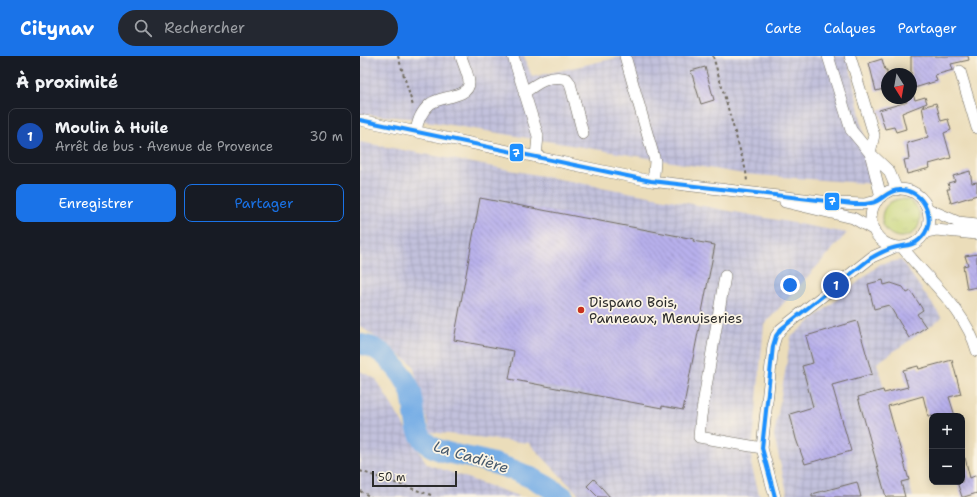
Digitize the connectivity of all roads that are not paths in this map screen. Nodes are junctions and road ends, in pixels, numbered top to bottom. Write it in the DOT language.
graph roads {
  1 [pos="461,56"];
  2 [pos="514,56"];
  3 [pos="625,56"];
  4 [pos="828,56"];
  5 [pos="850,56"];
  6 [pos="960,71"];
  7 [pos="524,93"];
  8 [pos="360,120"];
  9 [pos="977,128"];
  10 [pos="416,131"];
  11 [pos="583,134"];
  12 [pos="870,153"];
  13 [pos="536,157"];
  14 [pos="652,181"];
  15 [pos="897,190"];
  16 [pos="759,194"];
  17 [pos="879,199"];
  18 [pos="928,210"];
  19 [pos="975,231"];
  20 [pos="926,232"];
  21 [pos="876,234"];
  22 [pos="914,244"];
  23 [pos="898,247"];
  24 [pos="872,257"];
  25 [pos="914,263"];
  26 [pos="725,276"];
  27 [pos="977,351"];
  28 [pos="762,448"];
  29 [pos="775,497"];
  1 -- 10 [label="street"];
  2 -- 7 [label="street"];
  3 -- 14 [label="street"];
  4 -- 12 [label="street"];
  5 -- 12 [label="street"];
  6 -- 9 [label="street"];
  7 -- 11 [label="street"];
  7 -- 13 [label="street"];
  8 -- 10 [label="street"];
  10 -- 13 [label="street"];
  12 -- 15 [label="street"];
  12 -- 17 [label="street"];
  13 -- 14 [label="street"];
  14 -- 16 [label="street"];
  15 -- 17 [label="street"];
  15 -- 18 [label="street"];
  16 -- 17 [label="street"];
  16 -- 21 [label="street"];
  17 -- 21 [label="street"];
  18 -- 19 [label="street"];
  18 -- 20 [label="street"];
  19 -- 20 [label="street"];
  20 -- 22 [label="street"];
  21 -- 23 [label="street"];
  21 -- 24 [label="street"];
  22 -- 23 [label="street"];
  22 -- 25 [label="street"];
  23 -- 24 [label="street"];
  23 -- 25 [label="street"];
  24 -- 28 [label="street"];
  25 -- 27 [label="street"];
  26 -- 28 [label="street"];
  28 -- 29 [label="street"];
}
